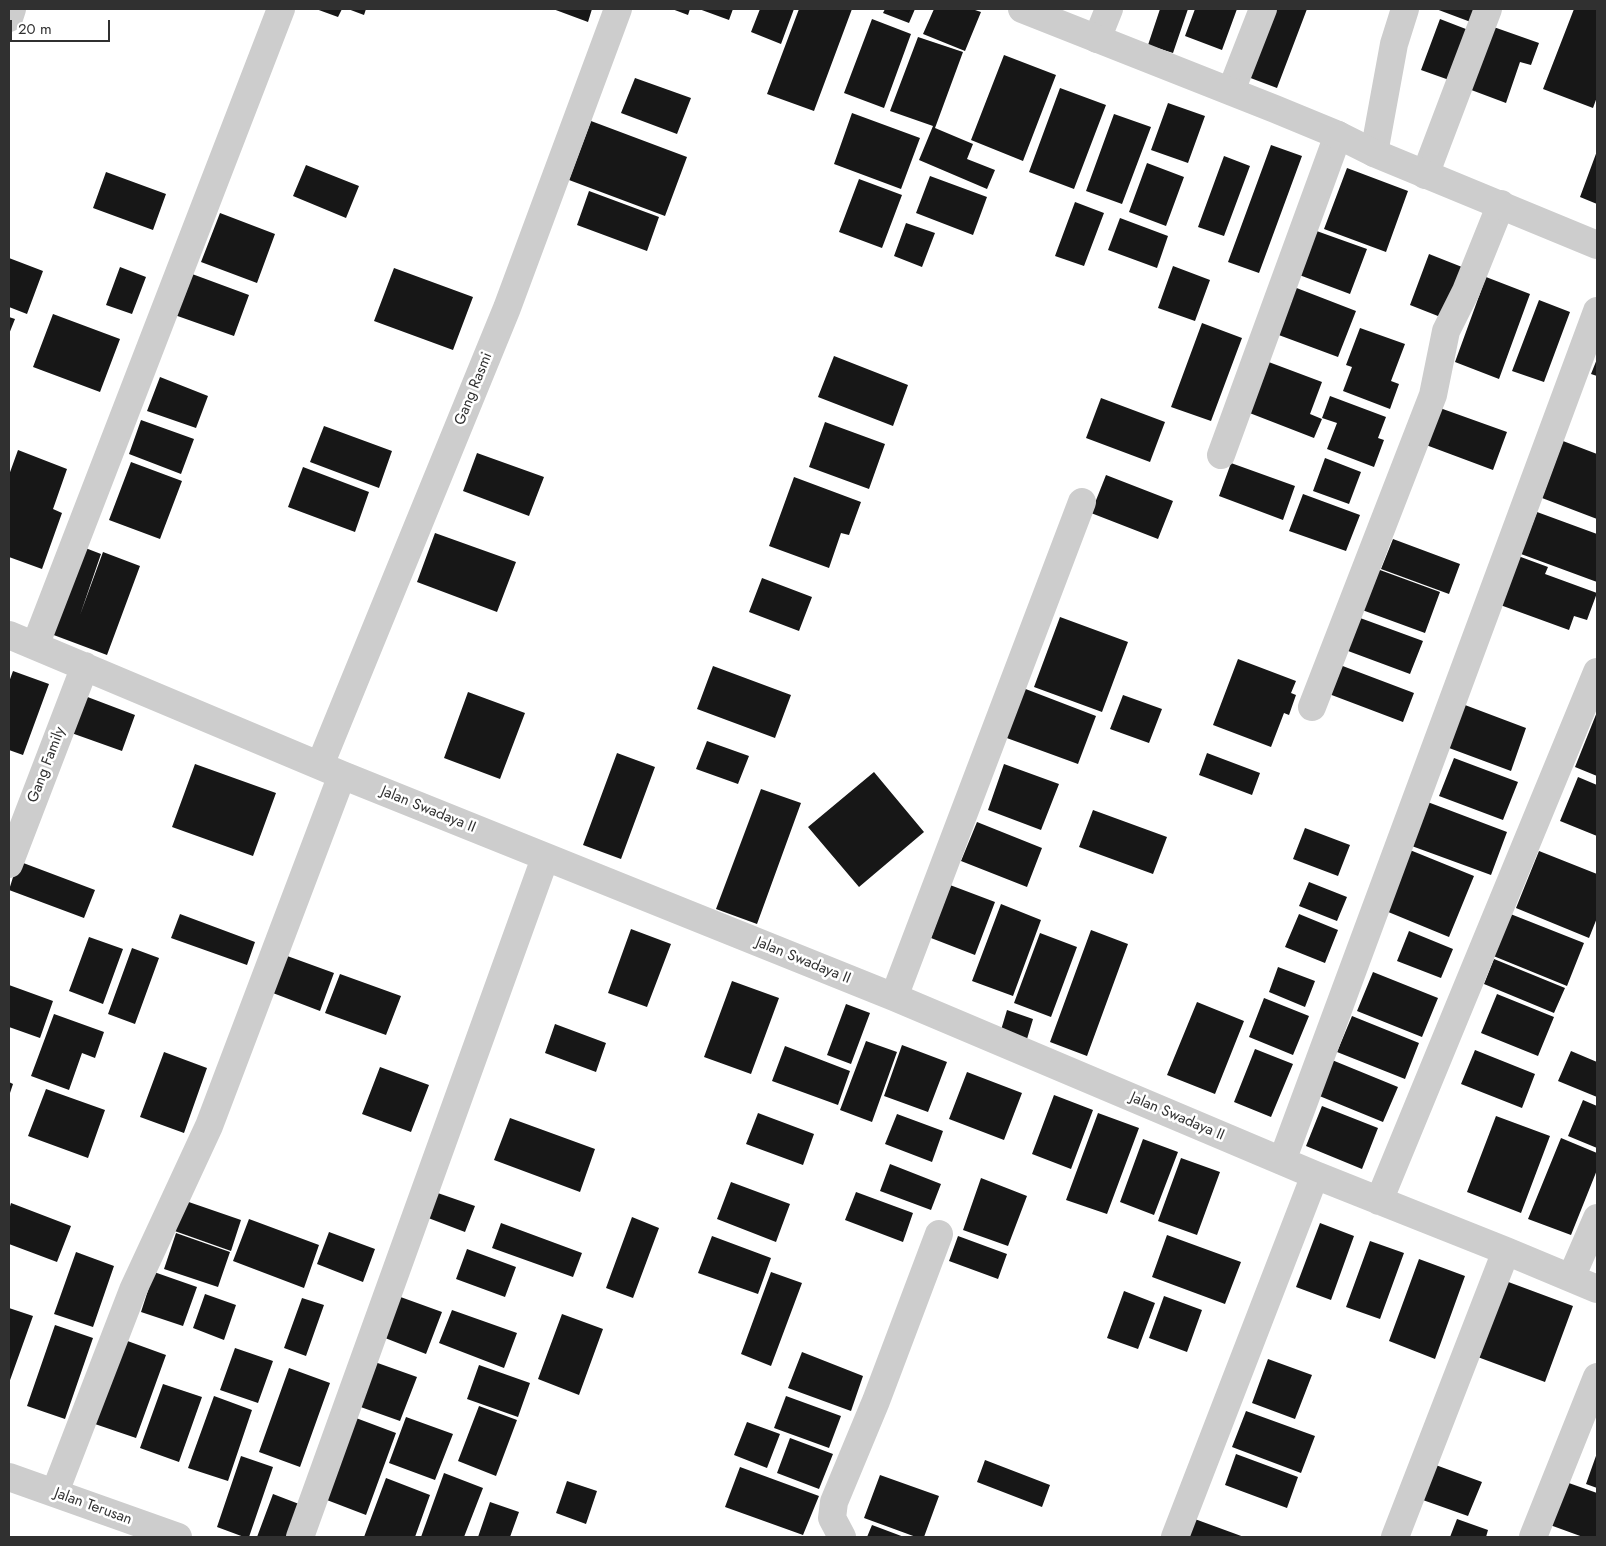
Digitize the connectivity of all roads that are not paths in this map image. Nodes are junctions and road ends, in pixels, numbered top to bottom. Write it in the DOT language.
graph roads {
  1 [pos="12,9"];
  2 [pos="281,9"];
  3 [pos="618,9"];
  4 [pos="1022,9"];
  5 [pos="1109,9"];
  6 [pos="1263,9"];
  7 [pos="1405,9"];
  8 [pos="1488,9"];
  9 [pos="9,18"];
  10 [pos="1097,39"];
  11 [pos="1231,91"];
  12 [pos="1338,135"];
  13 [pos="1374,154"];
  14 [pos="1425,175"];
  15 [pos="1502,204"];
  16 [pos="1597,245"];
  17 [pos="1597,312"];
  18 [pos="1221,455"];
  19 [pos="1082,502"];
  20 [pos="9,635"];
  21 [pos="35,646"];
  22 [pos="85,666"];
  23 [pos="1597,672"];
  24 [pos="1312,706"];
  25 [pos="331,770"];
  26 [pos="545,858"];
  27 [pos="9,864"];
  28 [pos="894,997"];
  29 [pos="1282,1161"];
  30 [pos="1315,1175"];
  31 [pos="1379,1201"];
  32 [pos="1597,1218"];
  33 [pos="939,1234"];
  34 [pos="1506,1251"];
  35 [pos="1571,1278"];
  36 [pos="1597,1289"];
  37 [pos="1597,1377"];
  38 [pos="9,1477"];
  39 [pos="55,1492"];
  40 [pos="178,1537"];
  41 [pos="300,1537"];
  42 [pos="842,1537"];
  43 [pos="1175,1537"];
  44 [pos="1395,1537"];
  45 [pos="1533,1537"];
  1 -- 9 [label="street"];
  2 -- 21 [label="street"];
  3 -- 25 [label="street, Gang Rasmi"];
  4 -- 10 [label="street"];
  5 -- 10 [label="street"];
  6 -- 11 [label="street"];
  7 -- 13 [label="street"];
  8 -- 14 [label="street"];
  10 -- 11 [label="street"];
  11 -- 12 [label="street"];
  12 -- 13 [label="street"];
  12 -- 18 [label="street"];
  13 -- 14 [label="street"];
  14 -- 15 [label="street"];
  15 -- 16 [label="street"];
  15 -- 24 [label="street"];
  17 -- 29 [label="street"];
  19 -- 28 [label="street"];
  20 -- 21 [label="street, Jalan Swadaya II"];
  21 -- 22 [label="street, Jalan Swadaya II"];
  22 -- 25 [label="street, Jalan Swadaya II"];
  22 -- 27 [label="street, Gang Family"];
  23 -- 31 [label="street"];
  25 -- 26 [label="street, Jalan Swadaya II"];
  25 -- 39 [label="street, Gang Rasmi"];
  26 -- 28 [label="street, Jalan Swadaya II"];
  26 -- 41 [label="street"];
  28 -- 29 [label="street, Jalan Swadaya II"];
  29 -- 30 [label="street, Jalan Swadaya II"];
  30 -- 31 [label="street, Jalan Swadaya II"];
  30 -- 43 [label="street"];
  31 -- 34 [label="street, Jalan Swadaya II"];
  32 -- 35 [label="street"];
  33 -- 42 [label="street"];
  34 -- 35 [label="street, Jalan Swadaya II"];
  34 -- 44 [label="street"];
  35 -- 36 [label="street, Jalan Swadaya II"];
  37 -- 45 [label="street"];
  38 -- 39 [label="street, Jalan Terusan"];
  39 -- 40 [label="street, Jalan Terusan"];
}
